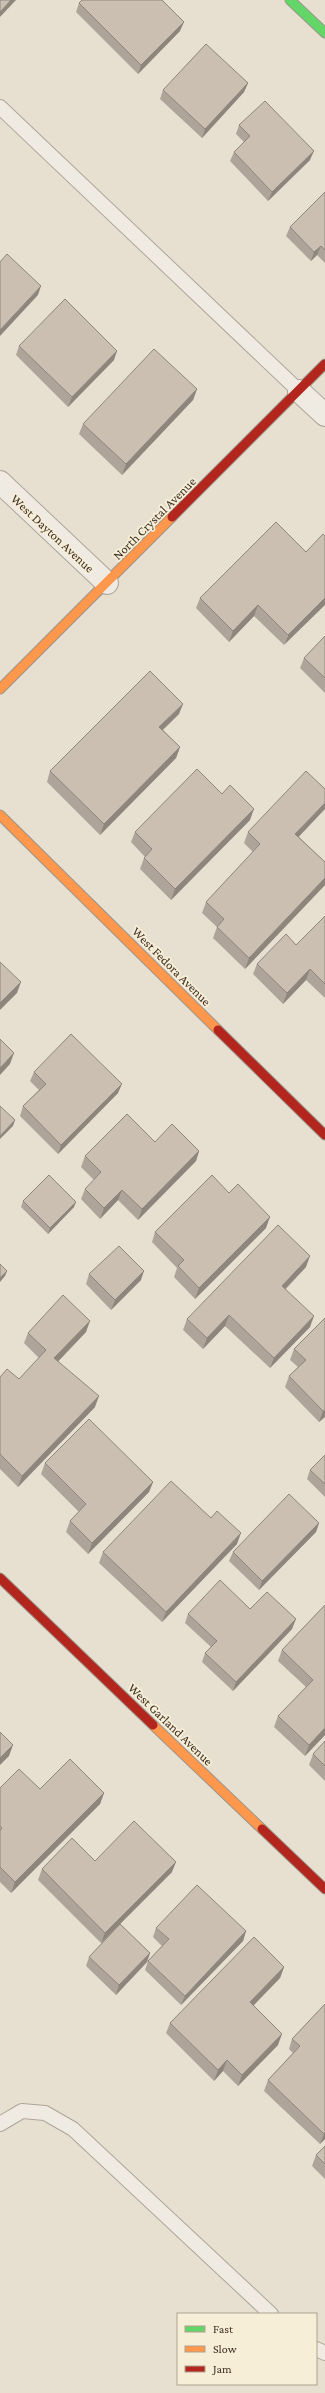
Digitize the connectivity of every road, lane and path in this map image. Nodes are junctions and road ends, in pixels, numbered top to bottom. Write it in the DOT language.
graph roads {
  1 [pos="290,0"];
  2 [pos="325,33"];
  3 [pos="0,107"];
  4 [pos="325,364"];
  5 [pos="299,391"];
  6 [pos="325,415"];
  7 [pos="0,482"];
  8 [pos="107,583"];
  9 [pos="0,689"];
  10 [pos="0,815"];
  11 [pos="325,1135"];
  12 [pos="0,1578"];
  13 [pos="325,1889"];
  14 [pos="0,2124"];
  15 [pos="270,2313"];
  1 -- 2 [label="street"];
  3 -- 5 [label="lane"];
  4 -- 5 [label="street, North Crystal Avenue"];
  5 -- 6 [label="street"];
  5 -- 8 [label="street, North Crystal Avenue"];
  7 -- 8 [label="street, West Dayton Avenue"];
  8 -- 9 [label="street, North Crystal Avenue"];
  10 -- 11 [label="street, West Fedora Avenue"];
  12 -- 13 [label="street, West Garland Avenue"];
  14 -- 15 [label="lane"];
}
